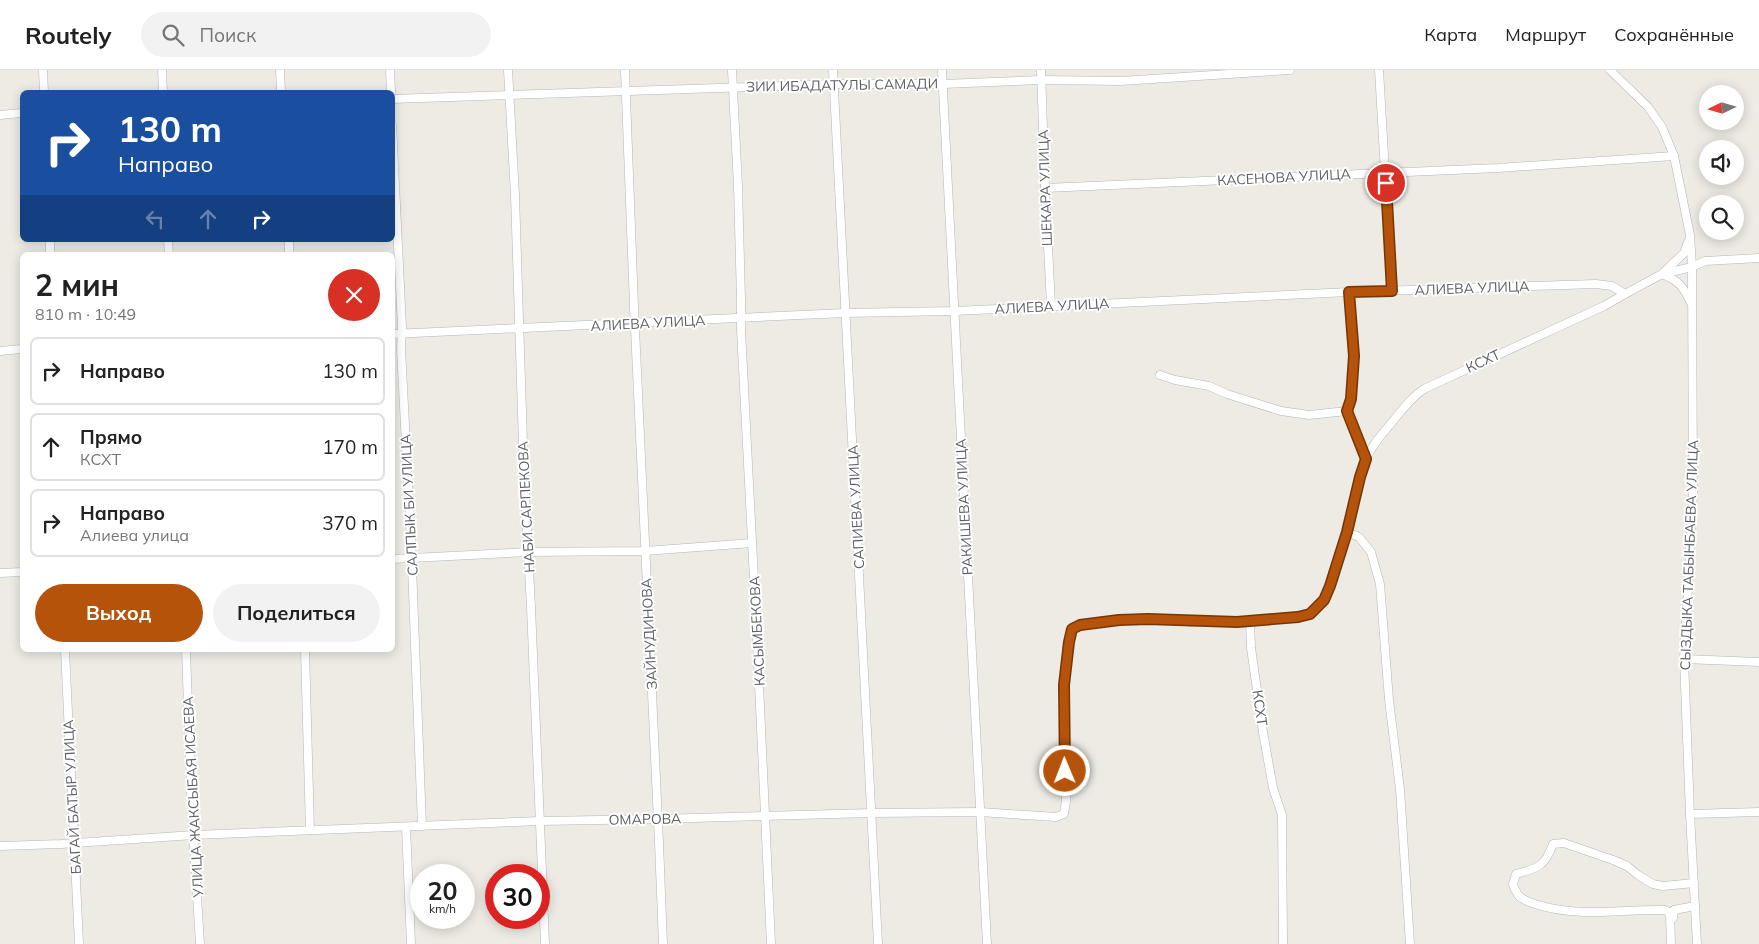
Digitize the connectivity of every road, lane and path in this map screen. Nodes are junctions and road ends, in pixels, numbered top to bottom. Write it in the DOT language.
graph roads {
  1 [pos="43,70"];
  2 [pos="162,70"];
  3 [pos="280,70"];
  4 [pos="390,70"];
  5 [pos="508,70"];
  6 [pos="625,70"];
  7 [pos="732,70"];
  8 [pos="833,70"];
  9 [pos="942,70"];
  10 [pos="1041,70"];
  11 [pos="1290,70"];
  12 [pos="1379,70"];
  13 [pos="1610,70"];
  14 [pos="1041,80"];
  15 [pos="835,84"];
  16 [pos="943,84"];
  17 [pos="732,87"];
  18 [pos="44,90"];
  19 [pos="163,90"];
  20 [pos="281,90"];
  21 [pos="391,90"];
  22 [pos="626,92"];
  23 [pos="509,96"];
  24 [pos="395,100"];
  25 [pos="20,113"];
  26 [pos="0,115"];
  27 [pos="1674,156"];
  28 [pos="1386,172"];
  29 [pos="395,187"];
  30 [pos="1045,188"];
  31 [pos="1690,236"];
  32 [pos="1759,258"];
  33 [pos="1692,267"];
  34 [pos="1662,274"];
  35 [pos="1392,291"];
  36 [pos="1349,292"];
  37 [pos="1625,294"];
  38 [pos="1691,303"];
  39 [pos="1051,305"];
  40 [pos="954,310"];
  41 [pos="845,313"];
  42 [pos="741,318"];
  43 [pos="635,323"];
  44 [pos="519,329"];
  45 [pos="402,333"];
  46 [pos="395,334"];
  47 [pos="20,349"];
  48 [pos="0,351"];
  49 [pos="1160,375"];
  50 [pos="1347,411"];
  51 [pos="1366,459"];
  52 [pos="1347,532"];
  53 [pos="752,543"];
  54 [pos="645,551"];
  55 [pos="528,552"];
  56 [pos="395,558"];
  57 [pos="412,558"];
  58 [pos="20,572"];
  59 [pos="0,573"];
  60 [pos="1250,621"];
  61 [pos="65,652"];
  62 [pos="186,652"];
  63 [pos="305,652"];
  64 [pos="1684,660"];
  65 [pos="1759,662"];
  66 [pos="980,812"];
  67 [pos="1759,812"];
  68 [pos="871,813"];
  69 [pos="1690,814"];
  70 [pos="765,816"];
  71 [pos="658,819"];
  72 [pos="540,821"];
  73 [pos="406,826"];
  74 [pos="422,826"];
  75 [pos="310,830"];
  76 [pos="194,835"];
  77 [pos="75,843"];
  78 [pos="0,846"];
  79 [pos="1694,883"];
  80 [pos="1695,906"];
  81 [pos="1670,942"];
  82 [pos="79,944"];
  83 [pos="200,944"];
  84 [pos="411,944"];
  85 [pos="544,944"];
  86 [pos="663,944"];
  87 [pos="771,944"];
  88 [pos="878,944"];
  89 [pos="986,944"];
  90 [pos="1283,944"];
  91 [pos="1410,944"];
  92 [pos="1698,944"];
  1 -- 18 [label="street"];
  2 -- 19 [label="street"];
  3 -- 20 [label="street"];
  4 -- 21 [label="street"];
  5 -- 23 [label="street, НАБИ САРПЕКОВА"];
  6 -- 22 [label="street, ЗАЙНУДИНОВА"];
  7 -- 17 [label="street, КАСЫМБЕКОВА"];
  8 -- 15 [label="street, САПИЕВА УЛИЦА"];
  9 -- 16 [label="street, РАКИШЕВА УЛИЦА"];
  10 -- 14 [label="street, ШЕКАРА УЛИЦА"];
  11 -- 14 [label="street, ЗИИ ИБАДАТУЛЫ САМАДИ"];
  12 -- 28 [label="street"];
  13 -- 27 [label="street, СЫЗДЫКА ТАБЫНБАЕВА УЛИЦА"];
  14 -- 16 [label="street, ЗИИ ИБАДАТУЛЫ САМАДИ"];
  14 -- 30 [label="street, ШЕКАРА УЛИЦА"];
  15 -- 16 [label="street, ЗИИ ИБАДАТУЛЫ САМАДИ"];
  15 -- 17 [label="street, ЗИИ ИБАДАТУЛЫ САМАДИ"];
  15 -- 41 [label="street, САПИЕВА УЛИЦА"];
  16 -- 40 [label="street, РАКИШЕВА УЛИЦА"];
  17 -- 22 [label="street, ЗИИ ИБАДАТУЛЫ САМАДИ"];
  17 -- 42 [label="street, КАСЫМБЕКОВА"];
  22 -- 23 [label="street, ЗИИ ИБАДАТУЛЫ САМАДИ"];
  22 -- 43 [label="street, ЗАЙНУДИНОВА"];
  23 -- 24 [label="street, ЗИИ ИБАДАТУЛЫ САМАДИ"];
  23 -- 44 [label="street, НАБИ САРПЕКОВА"];
  25 -- 26 [label="street"];
  27 -- 28 [label="street, КАСЕНОВА УЛИЦА"];
  27 -- 31 [label="street, СЫЗДЫКА ТАБЫНБАЕВА УЛИЦА"];
  28 -- 30 [label="street, КАСЕНОВА УЛИЦА"];
  28 -- 35 [label="street"];
  29 -- 45 [label="street, САЛПЫК БИ УЛИЦА"];
  30 -- 39 [label="street, ШЕКАРА УЛИЦА"];
  31 -- 33 [label="street, СЫЗДЫКА ТАБЫНБАЕВА УЛИЦА"];
  31 -- 34 [label="street"];
  32 -- 33 [label="street"];
  33 -- 34 [label="street"];
  33 -- 38 [label="street, СЫЗДЫКА ТАБЫНБАЕВА УЛИЦА"];
  34 -- 37 [label="street"];
  34 -- 38 [label="street"];
  35 -- 36 [label="street, АЛИЕВА УЛИЦА"];
  35 -- 37 [label="street, АЛИЕВА УЛИЦА"];
  36 -- 39 [label="street, АЛИЕВА УЛИЦА"];
  36 -- 50 [label="street"];
  37 -- 51 [label="street, КСХТ"];
  38 -- 64 [label="street, СЫЗДЫКА ТАБЫНБАЕВА УЛИЦА"];
  39 -- 40 [label="street, АЛИЕВА УЛИЦА"];
  40 -- 41 [label="street, АЛИЕВА УЛИЦА"];
  40 -- 66 [label="street, РАКИШЕВА УЛИЦА"];
  41 -- 42 [label="street, АЛИЕВА УЛИЦА"];
  41 -- 68 [label="street, САПИЕВА УЛИЦА"];
  42 -- 43 [label="street, АЛИЕВА УЛИЦА"];
  42 -- 53 [label="street, КАСЫМБЕКОВА"];
  43 -- 44 [label="street, АЛИЕВА УЛИЦА"];
  43 -- 54 [label="street, ЗАЙНУДИНОВА"];
  44 -- 45 [label="street, АЛИЕВА УЛИЦА"];
  44 -- 55 [label="street, НАБИ САРПЕКОВА"];
  45 -- 46 [label="street, АЛИЕВА УЛИЦА"];
  45 -- 57 [label="street, САЛПЫК БИ УЛИЦА"];
  47 -- 48 [label="street"];
  49 -- 50 [label="street"];
  50 -- 51 [label="street"];
  51 -- 52 [label="street, КСХТ"];
  52 -- 60 [label="street, КСХТ"];
  52 -- 91 [label="street"];
  53 -- 54 [label="street"];
  53 -- 70 [label="street, КАСЫМБЕКОВА"];
  54 -- 55 [label="street"];
  54 -- 71 [label="street, ЗАЙНУДИНОВА"];
  55 -- 57 [label="street"];
  55 -- 72 [label="street, НАБИ САРПЕКОВА"];
  56 -- 57 [label="street"];
  57 -- 74 [label="street, САЛПЫК БИ УЛИЦА"];
  58 -- 59 [label="street"];
  60 -- 66 [label="street, ОМАРОВА"];
  60 -- 90 [label="street, КСХТ"];
  61 -- 77 [label="street, БАГАЙ БАТЫР УЛИЦА"];
  62 -- 76 [label="street, УЛИЦА ЖАКСЫБАЯ ИСАЕВА"];
  63 -- 75 [label="street"];
  64 -- 65 [label="street"];
  64 -- 69 [label="street, СЫЗДЫКА ТАБЫНБАЕВА УЛИЦА"];
  66 -- 68 [label="street, ОМАРОВА"];
  66 -- 89 [label="street, РАКИШЕВА УЛИЦА"];
  67 -- 69 [label="street"];
  68 -- 70 [label="street, ОМАРОВА"];
  68 -- 88 [label="street, САПИЕВА УЛИЦА"];
  69 -- 79 [label="street, СЫЗДЫКА ТАБЫНБАЕВА УЛИЦА"];
  70 -- 71 [label="street, ОМАРОВА"];
  70 -- 87 [label="street, КАСЫМБЕКОВА"];
  71 -- 72 [label="street, ОМАРОВА"];
  71 -- 86 [label="street, ЗАЙНУДИНОВА"];
  72 -- 74 [label="street, ОМАРОВА"];
  72 -- 85 [label="street, НАБИ САРПЕКОВА"];
  73 -- 74 [label="street, ОМАРОВА"];
  73 -- 75 [label="street, ОМАРОВА"];
  73 -- 84 [label="street"];
  75 -- 76 [label="street, ОМАРОВА"];
  76 -- 77 [label="street, ОМАРОВА"];
  76 -- 83 [label="street, УЛИЦА ЖАКСЫБАЯ ИСАЕВА"];
  77 -- 78 [label="street, ОМАРОВА"];
  77 -- 82 [label="street, БАГАЙ БАТЫР УЛИЦА"];
  79 -- 80 [label="street, СЫЗДЫКА ТАБЫНБАЕВА УЛИЦА"];
  79 -- 81 [label="street"];
  80 -- 81 [label="street"];
  80 -- 92 [label="street, СЫЗДЫКА ТАБЫНБАЕВА УЛИЦА"];
}
